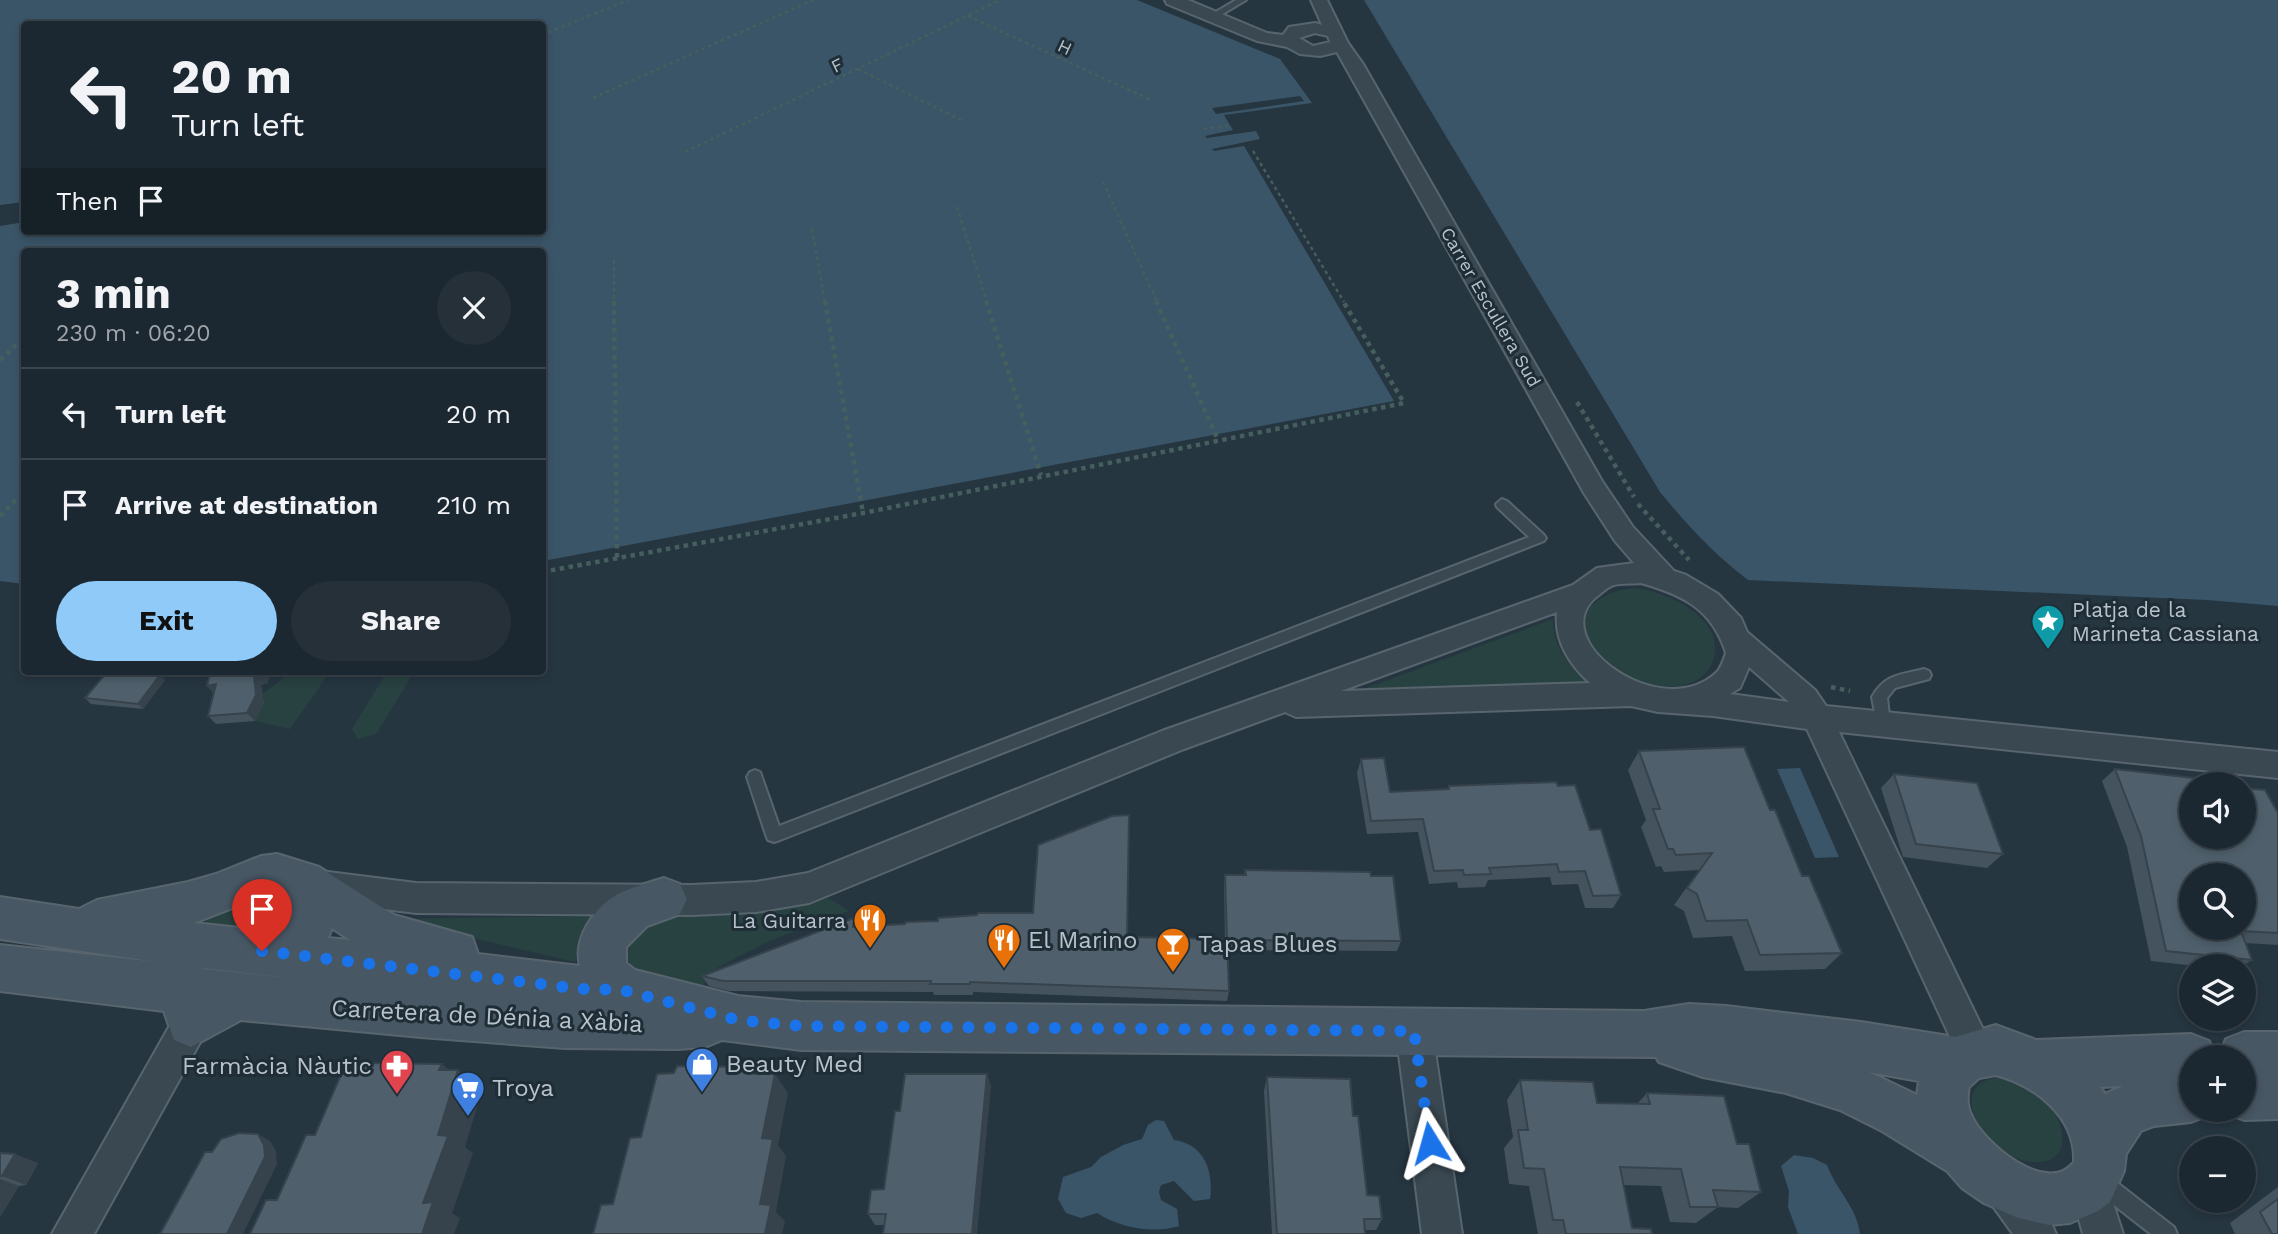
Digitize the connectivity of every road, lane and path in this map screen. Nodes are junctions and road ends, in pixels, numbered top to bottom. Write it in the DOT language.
graph roads {
  1 [pos="628,0"];
  2 [pos="813,0"];
  3 [pos="1000,0"];
  4 [pos="1173,0"];
  5 [pos="1242,0"];
  6 [pos="1317,0"];
  7 [pos="968,16"];
  8 [pos="1213,16"];
  9 [pos="1308,28"];
  10 [pos="546,33"];
  11 [pos="1337,38"];
  12 [pos="1291,42"];
  13 [pos="1320,51"];
  14 [pos="858,69"];
  15 [pos="1360,78"];
  16 [pos="593,98"];
  17 [pos="1153,101"];
  18 [pos="963,121"];
  19 [pos="1230,125"];
  20 [pos="1204,130"];
  21 [pos="1253,151"];
  22 [pos="685,152"];
  23 [pos="1103,182"];
  24 [pos="957,207"];
  25 [pos="812,229"];
  26 [pos="614,260"];
  27 [pos="21,341"];
  28 [pos="0,360"];
  29 [pos="1574,397"];
  30 [pos="1218,440"];
  31 [pos="1041,475"];
  32 [pos="21,495"];
  33 [pos="1502,504"];
  34 [pos="863,513"];
  35 [pos="0,516"];
  36 [pos="1624,534"];
  37 [pos="617,559"];
  38 [pos="1695,567"];
  39 [pos="546,571"];
  40 [pos="1616,575"];
  41 [pos="1663,577"];
  42 [pos="1580,593"];
  43 [pos="1738,639"];
  44 [pos="1924,675"];
  45 [pos="1632,694"];
  46 [pos="1694,701"];
  47 [pos="1272,706"];
  48 [pos="1817,719"];
  49 [pos="1883,724"];
  50 [pos="2278,765"];
  51 [pos="755,777"];
  52 [pos="309,885"];
  53 [pos="221,894"];
  54 [pos="416,898"];
  55 [pos="664,900"];
  56 [pos="351,917"];
  57 [pos="0,918"];
  58 [pos="50,924"];
  59 [pos="183,943"];
  60 [pos="289,954"];
  61 [pos="0,968"];
  62 [pos="622,990"];
  63 [pos="236,996"];
  64 [pos="187,1007"];
  65 [pos="738,1020"];
  66 [pos="1414,1031"];
  67 [pos="1644,1035"];
  68 [pos="1966,1057"];
  69 [pos="2278,1057"];
  70 [pos="2256,1058"];
  71 [pos="2179,1059"];
  72 [pos="2037,1064"];
  73 [pos="2278,1094"];
  74 [pos="2256,1095"];
  75 [pos="2179,1098"];
  76 [pos="1982,1168"];
  77 [pos="2095,1170"];
  78 [pos="72,1234"];
  79 [pos="1442,1234"];
  80 [pos="2036,1234"];
  81 [pos="2103,1234"];
  82 [pos="2167,1234"];
  1 -- 10 [label="path"];
  2 -- 16 [label="path"];
  3 -- 7 [label="path, F"];
  4 -- 8 [label="street, Carrer Escullera Sud"];
  5 -- 8 [label="lane"];
  6 -- 9 [label="street, Carrer Escullera Sud"];
  6 -- 11 [label="street, Carrer Escullera Sud"];
  7 -- 14 [label="path, F"];
  7 -- 17 [label="path, H"];
  8 -- 12 [label="street, Carrer Escullera Sud"];
  9 -- 11 [label="street"];
  9 -- 12 [label="street"];
  11 -- 13 [label="street"];
  11 -- 15 [label="street, Carrer Escullera Sud"];
  12 -- 13 [label="street, Carrer Escullera Sud"];
  13 -- 15 [label="street, Carrer Escullera Sud"];
  14 -- 18 [label="path"];
  14 -- 22 [label="path, F"];
  15 -- 36 [label="street, Carrer Escullera Sud"];
  19 -- 20 [label="path"];
  21 -- 30 [label="path"];
  23 -- 30 [label="path"];
  24 -- 31 [label="path"];
  25 -- 34 [label="path"];
  26 -- 37 [label="path"];
  27 -- 28 [label="path"];
  29 -- 38 [label="path"];
  30 -- 31 [label="path"];
  31 -- 34 [label="path"];
  32 -- 35 [label="path"];
  33 -- 51 [label="lane"];
  34 -- 37 [label="path"];
  36 -- 40 [label="street"];
  36 -- 41 [label="street, Carrer Escullera Sud"];
  37 -- 39 [label="path"];
  40 -- 41 [label="street"];
  40 -- 42 [label="street"];
  41 -- 43 [label="street"];
  42 -- 45 [label="street"];
  42 -- 47 [label="street"];
  43 -- 46 [label="street"];
  43 -- 48 [label="street"];
  44 -- 49 [label="lane"];
  45 -- 46 [label="street"];
  45 -- 47 [label="street"];
  46 -- 48 [label="street"];
  47 -- 55 [label="street"];
  48 -- 49 [label="street"];
  48 -- 68 [label="street"];
  49 -- 50 [label="street"];
  52 -- 53 [label="street"];
  52 -- 54 [label="street"];
  52 -- 56 [label="street"];
  52 -- 60 [label="street"];
  53 -- 58 [label="street"];
  53 -- 59 [label="street"];
  54 -- 55 [label="street"];
  54 -- 56 [label="street"];
  55 -- 62 [label="street"];
  56 -- 60 [label="street"];
  56 -- 62 [label="street"];
  57 -- 58 [label="street, Carretera de Dénia a Xàbia"];
  58 -- 59 [label="street, Carretera de Dénia a Xàbia"];
  59 -- 60 [label="street, Carretera de Dénia a Xàbia"];
  59 -- 64 [label="street"];
  60 -- 62 [label="street, Carretera de Dénia a Xàbia"];
  60 -- 63 [label="street"];
  61 -- 64 [label="street"];
  62 -- 65 [label="street, Carretera de Dénia a Xàbia"];
  63 -- 64 [label="street"];
  63 -- 65 [label="street, Carretera de Dénia a Xàbia"];
  64 -- 78 [label="street"];
  65 -- 66 [label="street, Carretera de Dénia a Xàbia"];
  66 -- 67 [label="street, Carretera de Dénia a Xàbia"];
  66 -- 79 [label="street"];
  67 -- 68 [label="street, Carretera de Dénia a Xàbia"];
  67 -- 76 [label="street, Carretera de Dénia a Xàbia"];
  68 -- 72 [label="street"];
  68 -- 76 [label="street"];
  69 -- 70 [label="street"];
  71 -- 72 [label="street"];
  72 -- 77 [label="street"];
  73 -- 74 [label="street"];
  75 -- 77 [label="street"];
  76 -- 77 [label="street"];
  76 -- 80 [label="street"];
  77 -- 81 [label="street"];
  77 -- 82 [label="lane"];
}
